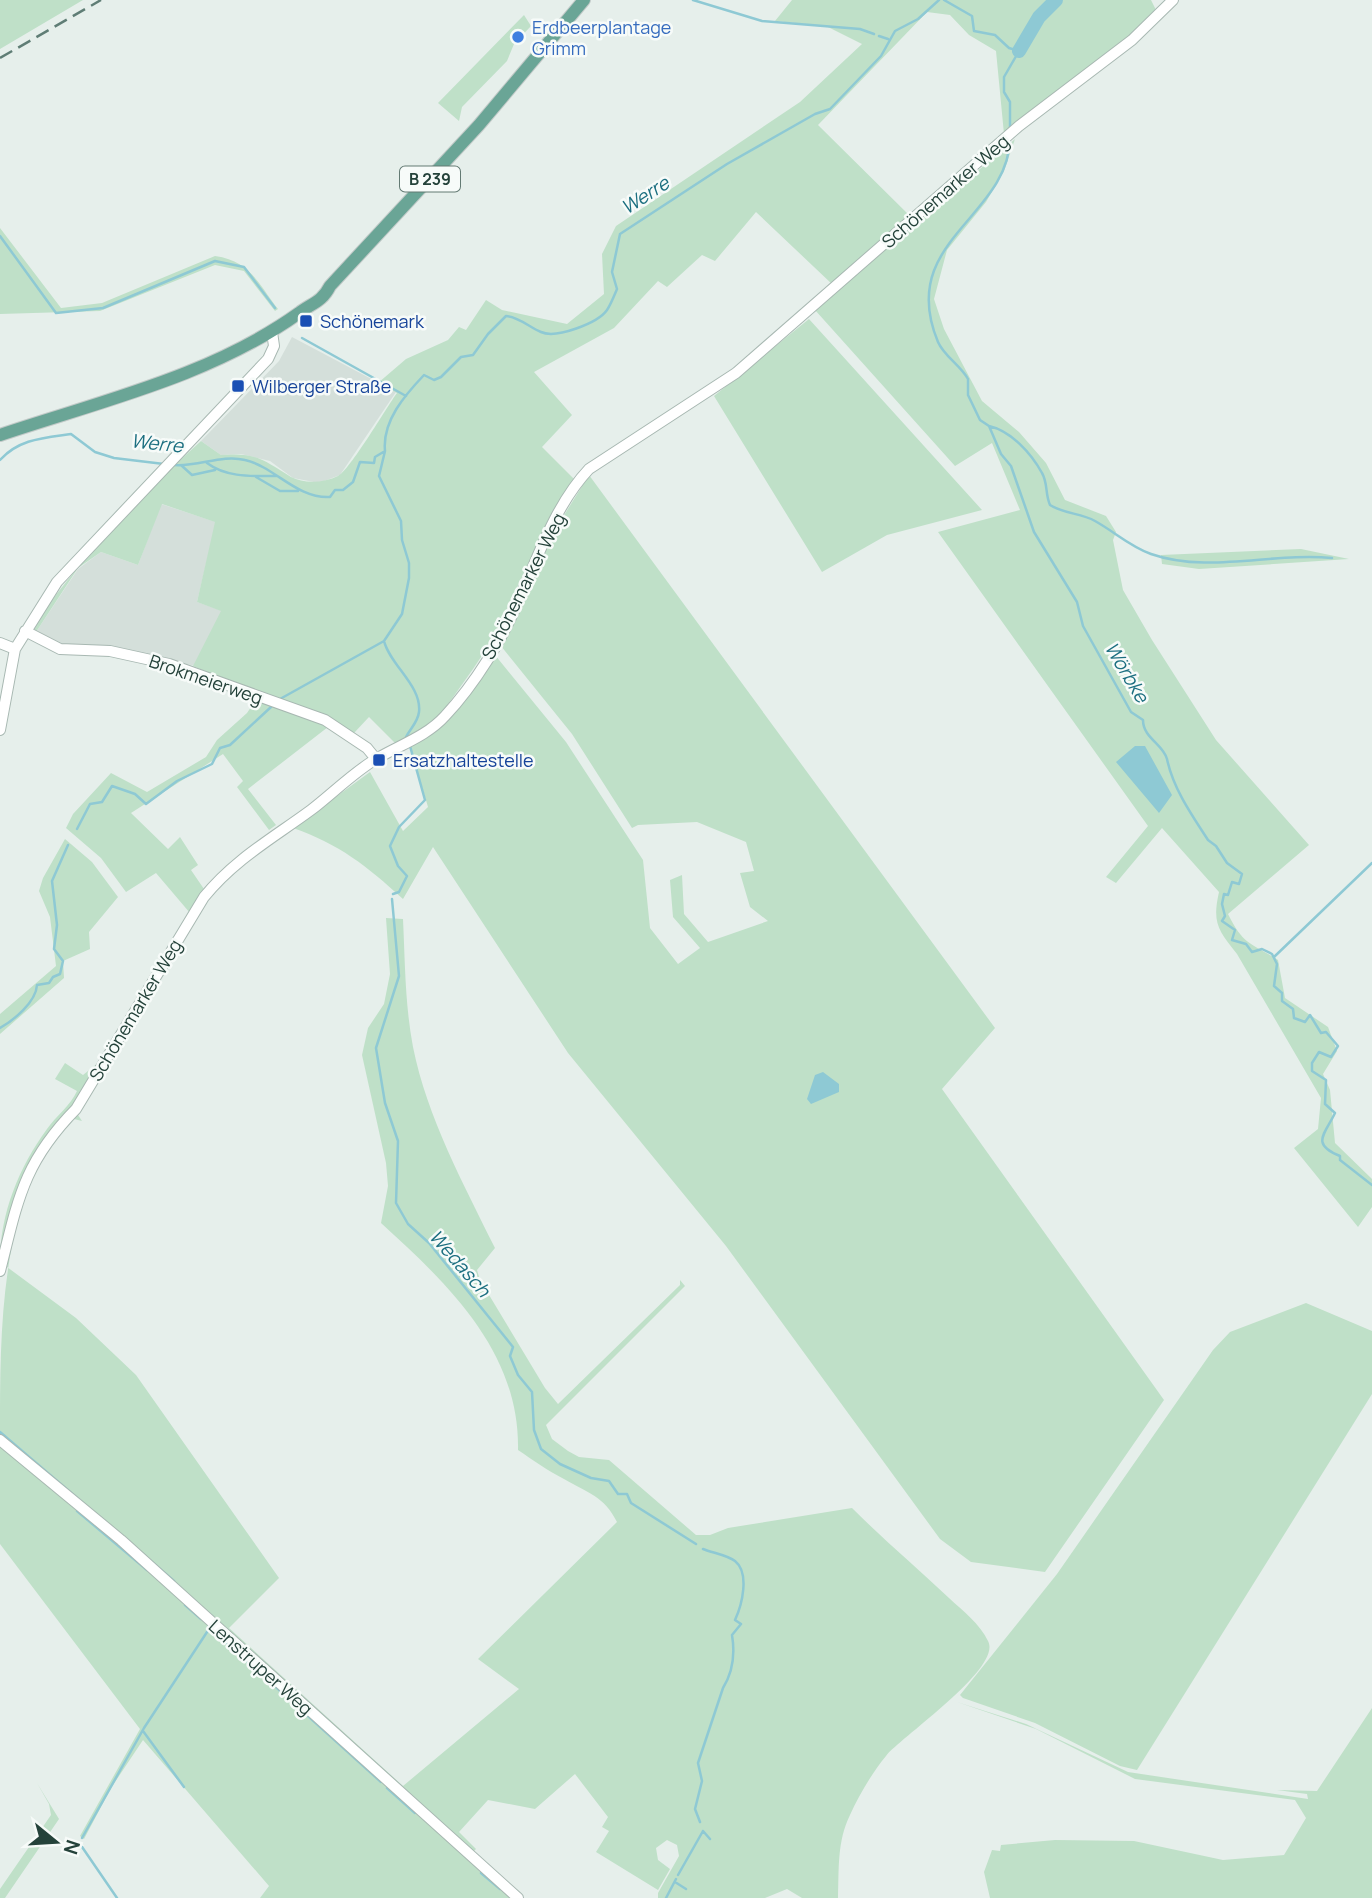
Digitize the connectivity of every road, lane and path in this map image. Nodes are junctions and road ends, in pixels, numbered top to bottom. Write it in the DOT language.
graph roads {
  1 [pos="584,0"];
  2 [pos="1174,0"];
  3 [pos="272,332"];
  4 [pos="0,435"];
  5 [pos="25,631"];
  6 [pos="0,643"];
  7 [pos="15,649"];
  8 [pos="0,730"];
  9 [pos="376,759"];
  10 [pos="0,1271"];
  11 [pos="0,1440"];
  12 [pos="518,1898"];
  1 -- 3 [label="main road, B 239"];
  2 -- 9 [label="street, Schönemarker Weg"];
  3 -- 4 [label="main road, B 239"];
  3 -- 5 [label="street"];
  5 -- 7 [label="street"];
  5 -- 9 [label="street, Brokmeierweg"];
  6 -- 7 [label="street"];
  7 -- 8 [label="street"];
  9 -- 10 [label="street, Schönemarker Weg"];
  11 -- 12 [label="street, Lenstruper Weg"];
}
